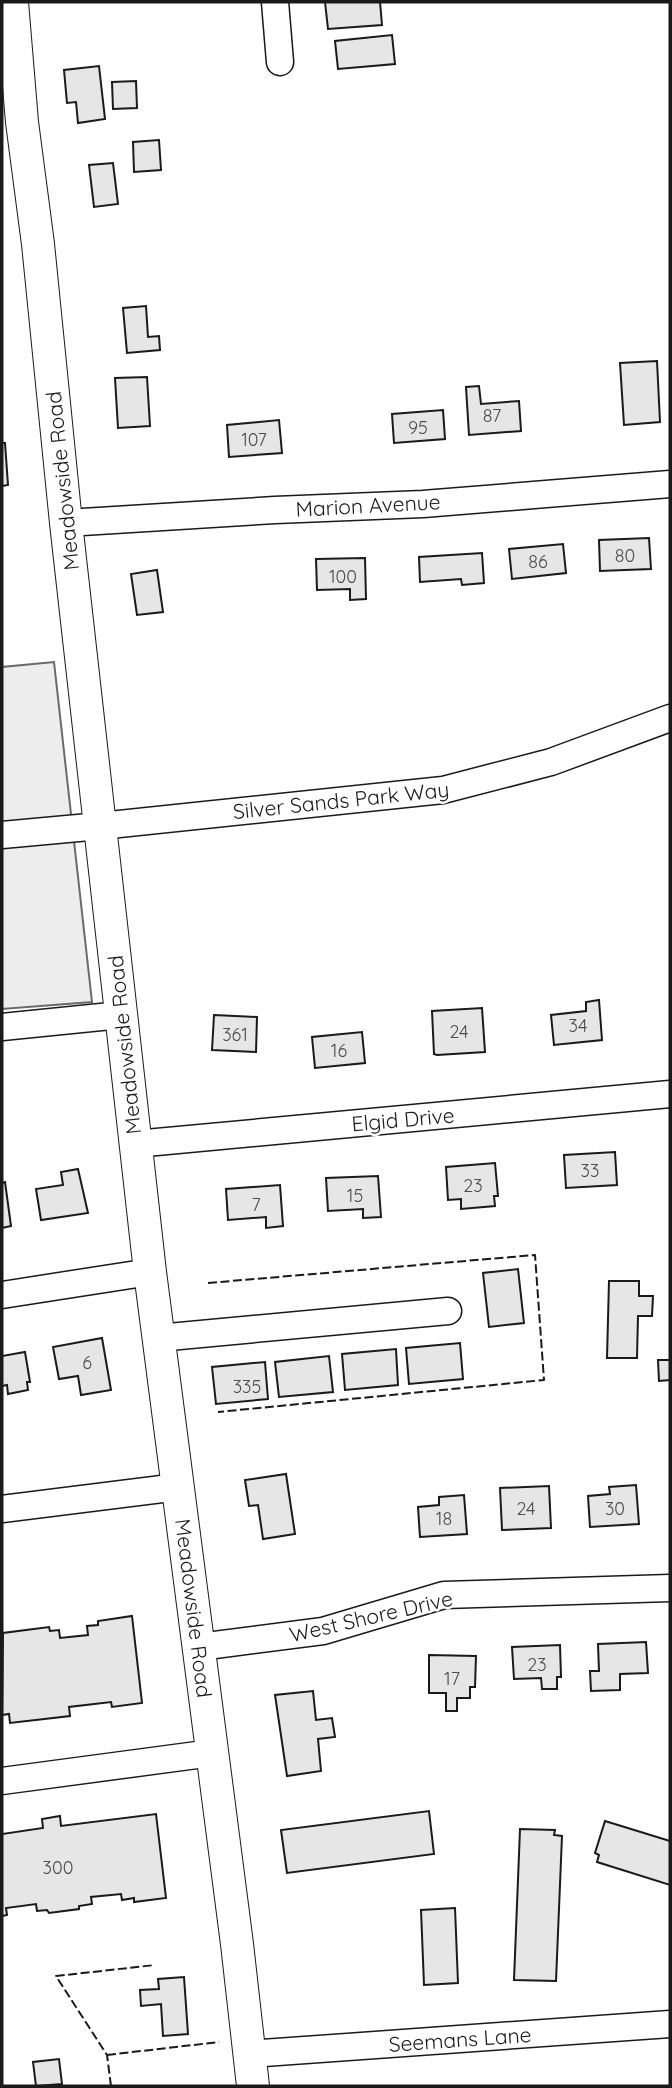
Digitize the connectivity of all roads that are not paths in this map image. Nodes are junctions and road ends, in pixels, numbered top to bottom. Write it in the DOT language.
graph roads {
  1 [pos="12,2"];
  2 [pos="275,2"];
  3 [pos="280,62"];
  4 [pos="12,124"];
  5 [pos="670,484"];
  6 [pos="66,523"];
  7 [pos="670,718"];
  8 [pos="100,827"];
  9 [pos="2,835"];
  10 [pos="121,1015"];
  11 [pos="2,1027"];
  12 [pos="670,1094"];
  13 [pos="135,1144"];
  14 [pos="150,1272"];
  15 [pos="2,1295"];
  16 [pos="448,1311"];
  17 [pos="158,1338"];
  18 [pos="178,1487"];
  19 [pos="2,1509"];
  20 [pos="670,1587"];
  21 [pos="199,1647"];
  22 [pos="212,1753"];
  23 [pos="2,1781"];
  24 [pos="670,2024"];
  25 [pos="249,2054"];
  26 [pos="253,2086"];
  1 -- 4 [label="main road, Meadowside Road"];
  2 -- 3 [label="street"];
  4 -- 6 [label="main road, Meadowside Road"];
  5 -- 6 [label="street, Marion Avenue"];
  6 -- 8 [label="main road, Meadowside Road"];
  7 -- 8 [label="street, Silver Sands Park Way"];
  8 -- 9 [label="street, Silver Sands Park Way"];
  8 -- 10 [label="main road, Meadowside Road"];
  10 -- 11 [label="street"];
  10 -- 13 [label="main road, Meadowside Road"];
  12 -- 13 [label="street, Elgid Drive"];
  13 -- 14 [label="main road, Meadowside Road"];
  14 -- 15 [label="street"];
  14 -- 17 [label="main road, Meadowside Road"];
  16 -- 17 [label="street"];
  17 -- 18 [label="main road, Meadowside Road"];
  18 -- 19 [label="street"];
  18 -- 21 [label="main road, Meadowside Road"];
  20 -- 21 [label="street, West Shore Drive"];
  21 -- 22 [label="main road, Meadowside Road"];
  22 -- 23 [label="street"];
  22 -- 25 [label="main road, Meadowside Road"];
  24 -- 25 [label="street, Seemans Lane"];
  25 -- 26 [label="main road, Meadowside Road"];
}
